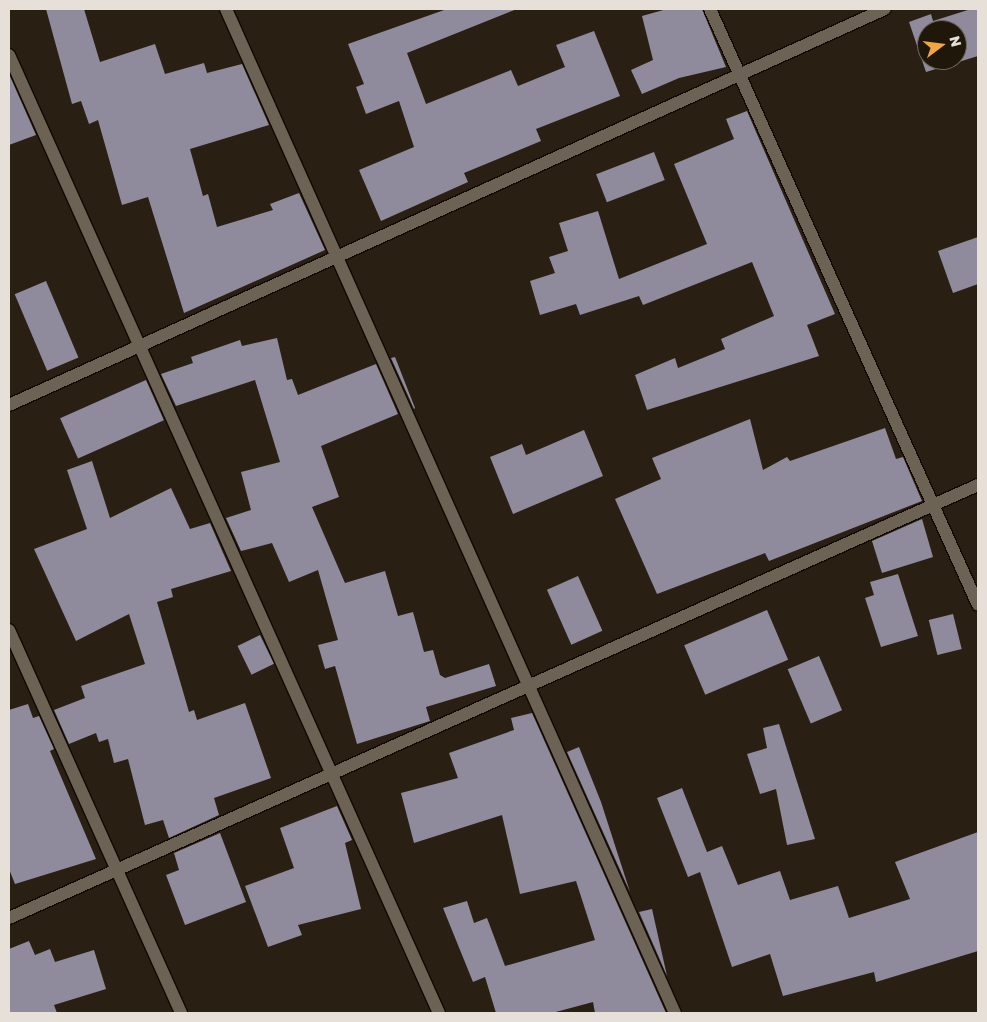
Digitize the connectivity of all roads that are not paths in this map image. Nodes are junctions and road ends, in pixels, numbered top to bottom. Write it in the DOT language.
graph roads {
  1 [pos="226,9"];
  2 [pos="710,9"];
  3 [pos="885,9"];
  4 [pos="9,55"];
  5 [pos="740,74"];
  6 [pos="338,256"];
  7 [pos="139,346"];
  8 [pos="9,404"];
  9 [pos="978,485"];
  10 [pos="933,506"];
  11 [pos="978,605"];
  12 [pos="9,630"];
  13 [pos="530,685"];
  14 [pos="332,774"];
  15 [pos="117,870"];
  16 [pos="9,918"];
  17 [pos="181,1013"];
  18 [pos="439,1013"];
  19 [pos="675,1013"];
  1 -- 6 [label="street"];
  2 -- 5 [label="street"];
  3 -- 5 [label="street"];
  4 -- 7 [label="street"];
  5 -- 6 [label="street"];
  5 -- 10 [label="street"];
  6 -- 7 [label="street"];
  6 -- 13 [label="street"];
  7 -- 8 [label="street"];
  7 -- 14 [label="street"];
  9 -- 10 [label="street"];
  10 -- 11 [label="street"];
  10 -- 13 [label="street"];
  12 -- 15 [label="street"];
  13 -- 14 [label="street"];
  13 -- 19 [label="street"];
  14 -- 15 [label="street"];
  14 -- 18 [label="street"];
  15 -- 16 [label="street"];
  15 -- 17 [label="street"];
}
